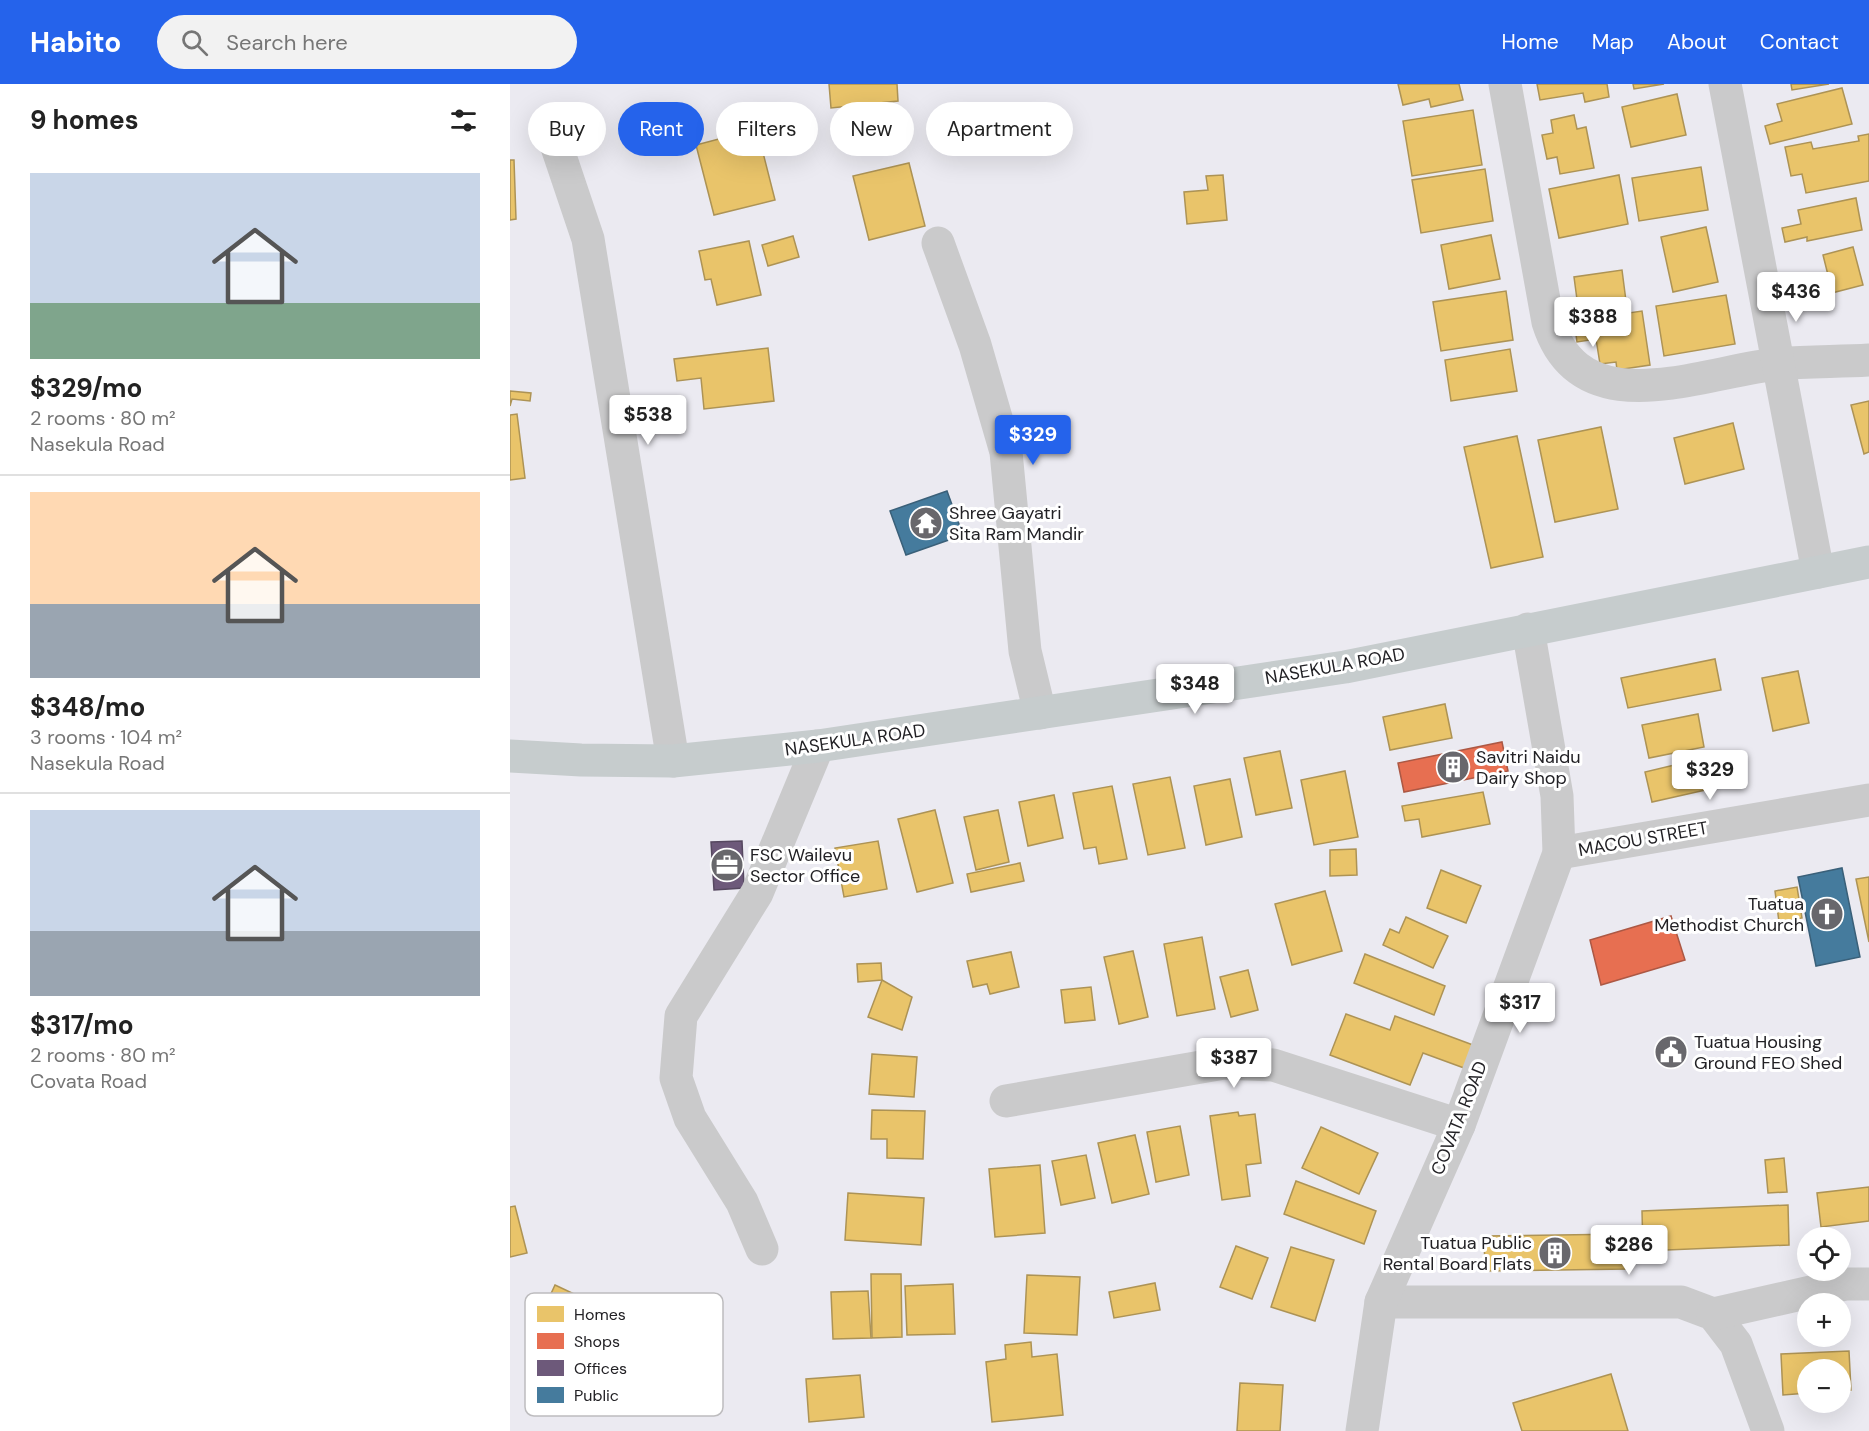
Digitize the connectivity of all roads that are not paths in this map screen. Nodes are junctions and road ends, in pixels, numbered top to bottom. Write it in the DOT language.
graph roads {
  1 [pos="1505,84"];
  2 [pos="1725,84"];
  3 [pos="560,156"];
  4 [pos="938,243"];
  5 [pos="1869,360"];
  6 [pos="1778,364"];
  7 [pos="1869,562"];
  8 [pos="1818,572"];
  9 [pos="1528,629"];
  10 [pos="1040,713"];
  11 [pos="818,746"];
  12 [pos="510,756"];
  13 [pos="674,761"];
  14 [pos="1869,800"];
  15 [pos="1559,853"];
  16 [pos="1006,1101"];
  17 [pos="1459,1125"];
  18 [pos="762,1249"];
  19 [pos="1869,1284"];
  20 [pos="1381,1302"];
  21 [pos="1713,1314"];
  22 [pos="1362,1431"];
  23 [pos="1768,1431"];
  1 -- 6 [label="street"];
  2 -- 6 [label="street"];
  3 -- 13 [label="street"];
  4 -- 10 [label="street"];
  5 -- 6 [label="street"];
  6 -- 8 [label="street"];
  7 -- 8 [label="main road, NASEKULA ROAD"];
  8 -- 9 [label="main road, NASEKULA ROAD"];
  9 -- 10 [label="main road, NASEKULA ROAD"];
  9 -- 15 [label="street, COVATA ROAD"];
  10 -- 11 [label="main road, NASEKULA ROAD"];
  11 -- 13 [label="main road, NASEKULA ROAD"];
  11 -- 18 [label="street"];
  12 -- 13 [label="main road, NASEKULA ROAD"];
  14 -- 15 [label="street, MACOU STREET"];
  15 -- 17 [label="street, COVATA ROAD"];
  16 -- 17 [label="street"];
  17 -- 20 [label="street, COVATA ROAD"];
  19 -- 21 [label="street"];
  20 -- 21 [label="street"];
  20 -- 22 [label="street, COVATA ROAD"];
  21 -- 23 [label="street"];
}
